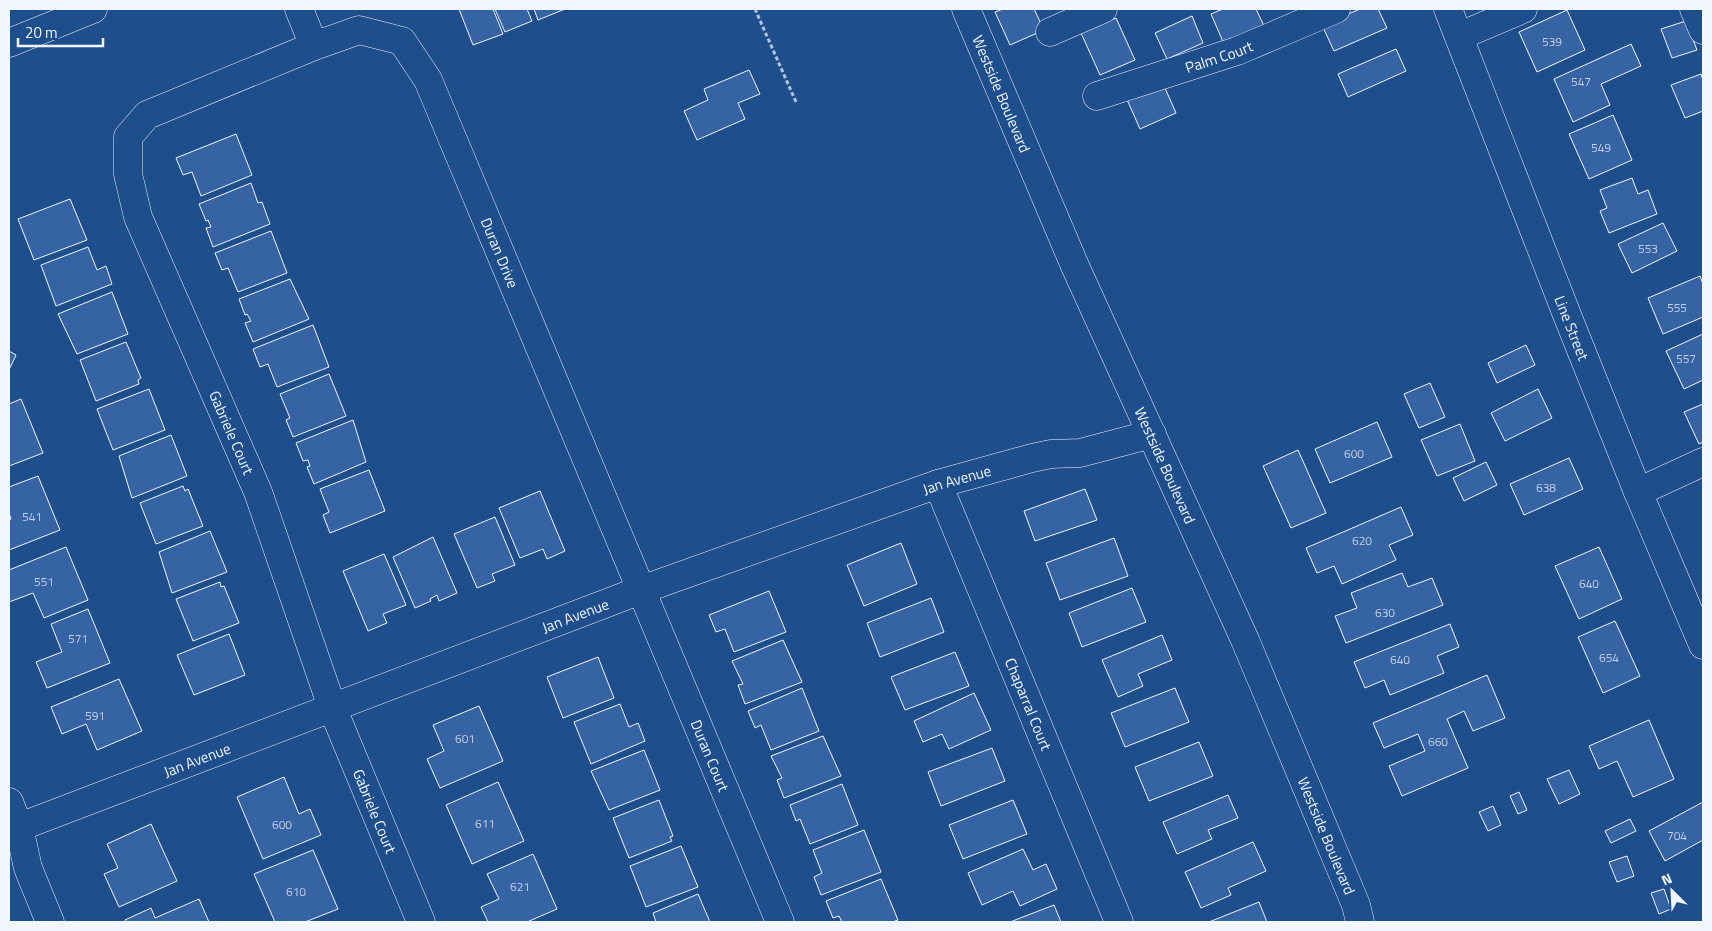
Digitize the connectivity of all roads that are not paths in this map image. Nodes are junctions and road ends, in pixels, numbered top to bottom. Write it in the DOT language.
graph roads {
  1 [pos="93,9"];
  2 [pos="299,9"];
  3 [pos="966,9"];
  4 [pos="1103,9"];
  5 [pos="1336,9"];
  6 [pos="1448,9"];
  7 [pos="1524,9"];
  8 [pos="1694,9"];
  9 [pos="1703,30"];
  10 [pos="1050,32"];
  11 [pos="1460,36"];
  12 [pos="9,43"];
  13 [pos="314,46"];
  14 [pos="1097,96"];
  15 [pos="1152,434"];
  16 [pos="1703,462"];
  17 [pos="938,484"];
  18 [pos="1638,492"];
  19 [pos="641,590"];
  20 [pos="1703,645"];
  21 [pos="332,707"];
  22 [pos="9,802"];
  23 [pos="14,829"];
  24 [pos="50,922"];
  25 [pos="421,922"];
  26 [pos="780,922"];
  27 [pos="1119,922"];
  28 [pos="1360,922"];
  1 -- 12 [label="street"];
  2 -- 13 [label="street"];
  3 -- 15 [label="street, Westside Boulevard"];
  4 -- 10 [label="street"];
  5 -- 14 [label="street, Palm Court"];
  6 -- 11 [label="street, Line Street"];
  7 -- 11 [label="street"];
  8 -- 9 [label="street"];
  11 -- 18 [label="street, Line Street"];
  13 -- 19 [label="street, Duran Drive"];
  13 -- 21 [label="street, Gabriele Court"];
  15 -- 17 [label="street, Jan Avenue"];
  15 -- 28 [label="street, Westside Boulevard"];
  16 -- 18 [label="street"];
  17 -- 19 [label="street, Jan Avenue"];
  17 -- 27 [label="street, Chaparral Court"];
  18 -- 20 [label="street, Line Street"];
  19 -- 21 [label="street, Jan Avenue"];
  19 -- 26 [label="street, Duran Court"];
  21 -- 23 [label="street, Jan Avenue"];
  21 -- 25 [label="street, Gabriele Court"];
  22 -- 23 [label="street"];
  23 -- 24 [label="street"];
}
